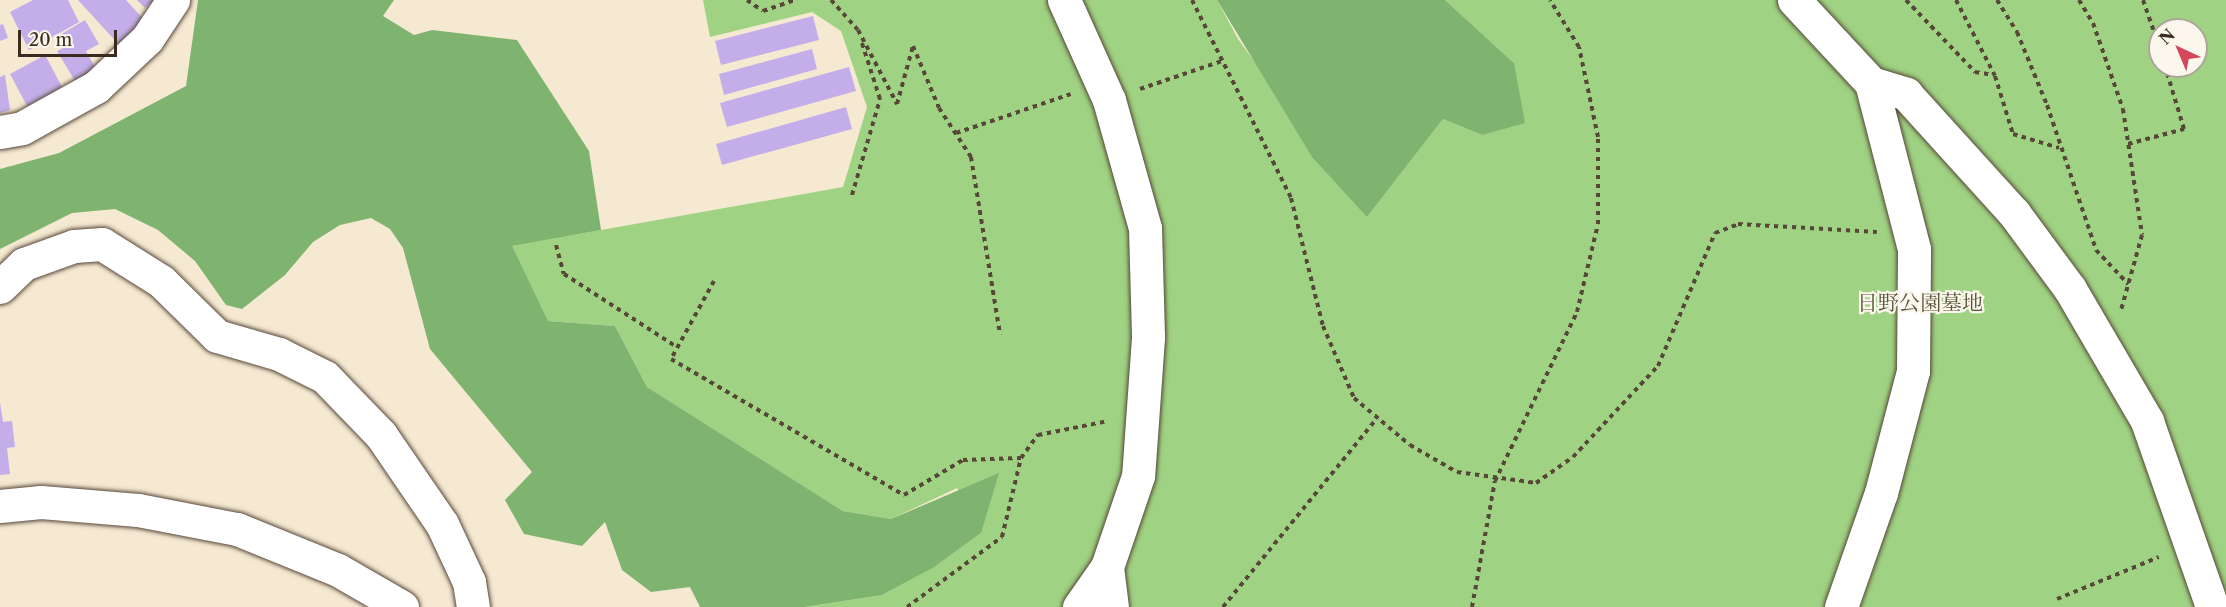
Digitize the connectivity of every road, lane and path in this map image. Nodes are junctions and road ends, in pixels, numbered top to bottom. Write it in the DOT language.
graph roads {
  1 [pos="173,0"];
  2 [pos="747,0"];
  3 [pos="795,0"];
  4 [pos="831,0"];
  5 [pos="1064,0"];
  6 [pos="1192,0"];
  7 [pos="1551,0"];
  8 [pos="1794,0"];
  9 [pos="1906,0"];
  10 [pos="1956,0"];
  11 [pos="1996,0"];
  12 [pos="2079,0"];
  13 [pos="2143,0"];
  14 [pos="2149,18"];
  15 [pos="858,30"];
  16 [pos="1221,61"];
  17 [pos="1995,76"];
  18 [pos="2169,78"];
  19 [pos="1871,83"];
  20 [pos="1105,92"];
  21 [pos="0,132"];
  22 [pos="956,133"];
  23 [pos="2128,144"];
  24 [pos="2060,148"];
  25 [pos="852,195"];
  26 [pos="1910,234"];
  27 [pos="556,244"];
  28 [pos="714,281"];
  29 [pos="2128,284"];
  30 [pos="0,287"];
  31 [pos="1000,335"];
  32 [pos="677,347"];
  33 [pos="2110,352"];
  34 [pos="1142,415"];
  35 [pos="1377,418"];
  36 [pos="1021,458"];
  37 [pos="1495,481"];
  38 [pos="0,506"];
  39 [pos="2190,545"];
  40 [pos="1107,567"];
  41 [pos="2057,599"];
  42 [pos="402,607"];
  43 [pos="473,607"];
  44 [pos="907,607"];
  45 [pos="1078,607"];
  46 [pos="1112,607"];
  47 [pos="1223,607"];
  48 [pos="1472,607"];
  49 [pos="1840,607"];
  50 [pos="2212,607"];
  1 -- 21 [label="street"];
  2 -- 3 [label="path"];
  4 -- 15 [label="path"];
  5 -- 20 [label="street"];
  6 -- 16 [label="path"];
  7 -- 37 [label="path"];
  8 -- 19 [label="street"];
  9 -- 17 [label="path"];
  10 -- 17 [label="path"];
  11 -- 24 [label="path"];
  12 -- 23 [label="path"];
  13 -- 14 [label="path"];
  15 -- 22 [label="path"];
  15 -- 25 [label="path"];
  16 -- 20 [label="path"];
  16 -- 35 [label="path"];
  17 -- 24 [label="path"];
  18 -- 23 [label="path"];
  19 -- 26 [label="street"];
  19 -- 33 [label="street"];
  20 -- 22 [label="path"];
  20 -- 34 [label="street"];
  22 -- 31 [label="path"];
  23 -- 29 [label="path"];
  24 -- 29 [label="path"];
  26 -- 37 [label="path"];
  26 -- 49 [label="street"];
  27 -- 32 [label="path"];
  28 -- 32 [label="path"];
  29 -- 33 [label="path"];
  30 -- 43 [label="street"];
  32 -- 36 [label="path"];
  33 -- 39 [label="street"];
  34 -- 36 [label="path"];
  34 -- 40 [label="street"];
  35 -- 37 [label="path"];
  35 -- 47 [label="path"];
  36 -- 44 [label="path"];
  37 -- 48 [label="path"];
  38 -- 42 [label="street"];
  39 -- 41 [label="path"];
  39 -- 50 [label="street"];
  40 -- 45 [label="street"];
  40 -- 46 [label="street"];
}
